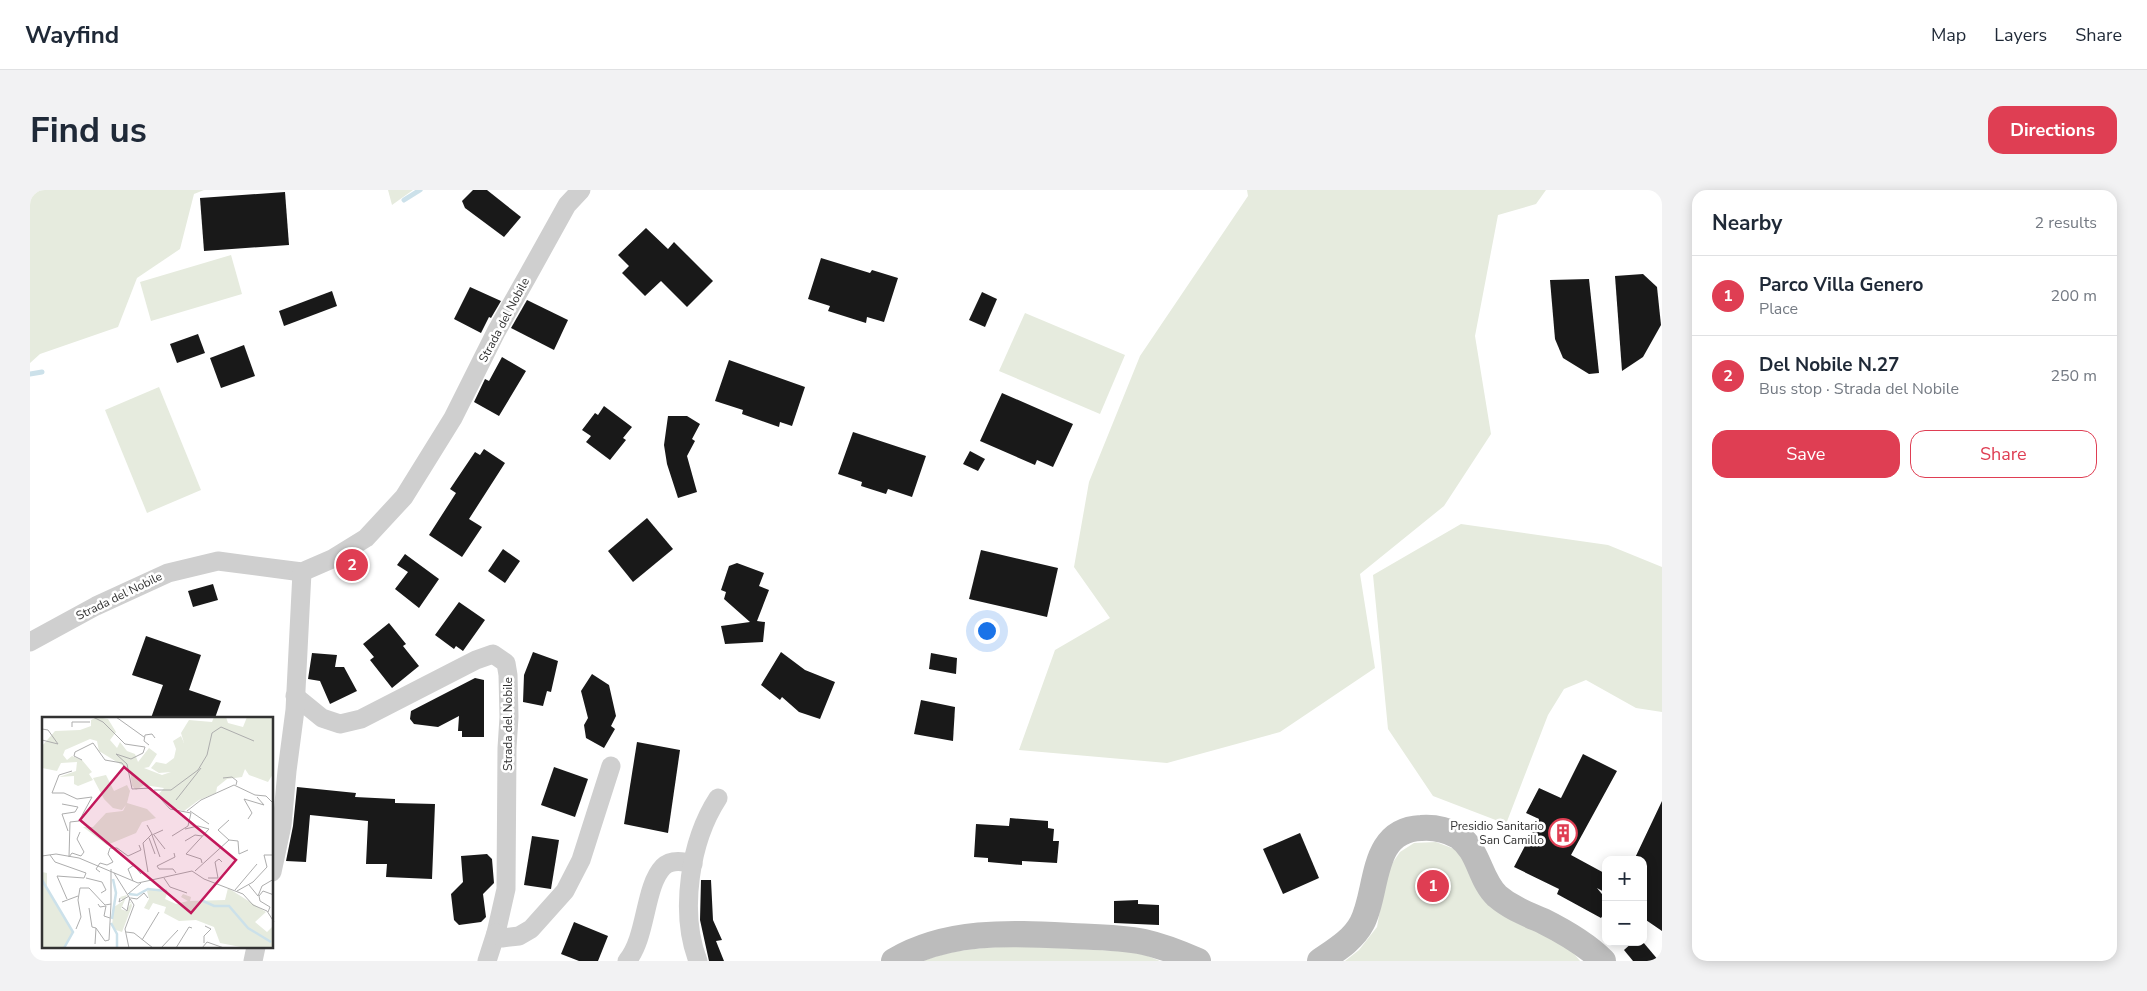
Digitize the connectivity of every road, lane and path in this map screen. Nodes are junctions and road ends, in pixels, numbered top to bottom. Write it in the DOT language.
graph roads {
  1 [pos="582,190"];
  2 [pos="302,572"];
  3 [pos="30,642"];
  4 [pos="295,696"];
  5 [pos="611,766"];
  6 [pos="718,798"];
  7 [pos="274,863"];
  8 [pos="692,864"];
  9 [pos="496,932"];
  10 [pos="256,948"];
  11 [pos="253,961"];
  12 [pos="487,961"];
  13 [pos="627,961"];
  14 [pos="698,961"];
  15 [pos="894,961"];
  16 [pos="1198,961"];
  17 [pos="1320,961"];
  18 [pos="1603,961"];
  1 -- 2 [label="street, Strada del Nobile"];
  2 -- 3 [label="street, Strada del Nobile"];
  2 -- 4 [label="street"];
  4 -- 7 [label="street"];
  4 -- 9 [label="street, Strada del Nobile"];
  5 -- 9 [label="street"];
  6 -- 8 [label="street"];
  8 -- 13 [label="street"];
  8 -- 14 [label="street"];
  9 -- 12 [label="street, Strada del Nobile"];
  10 -- 11 [label="street"];
  15 -- 16 [label="street"];
  17 -- 18 [label="street"];
}
